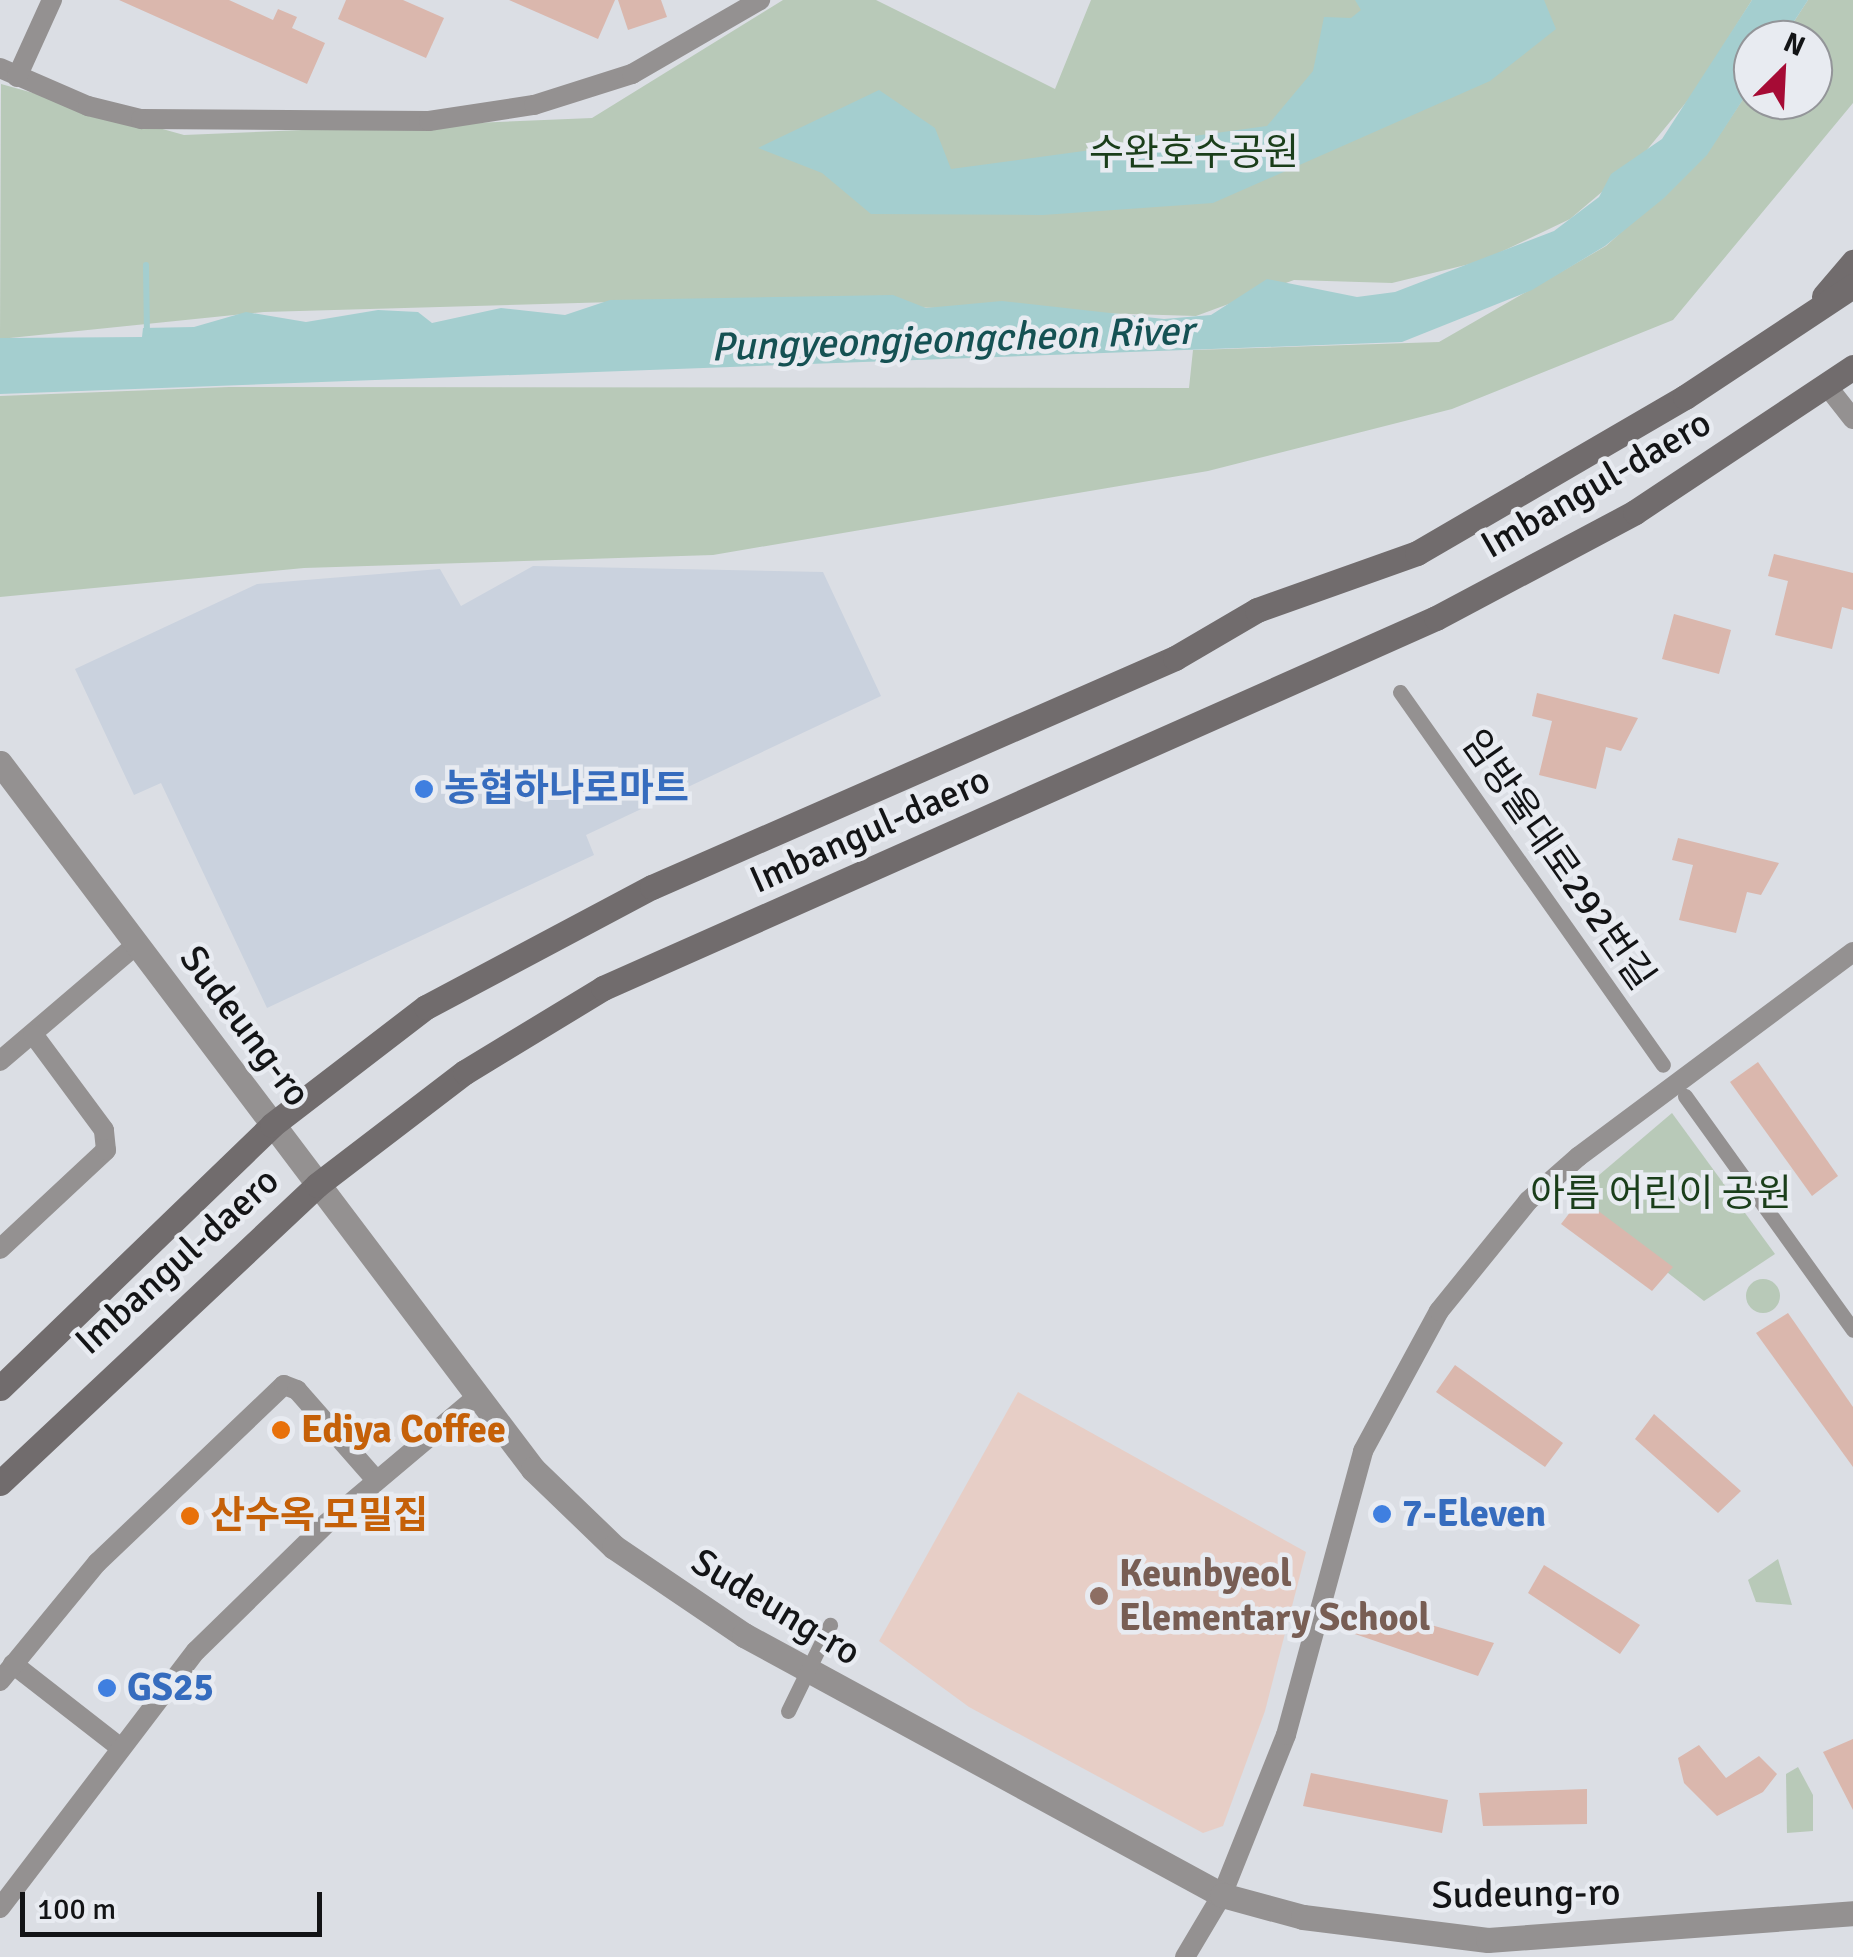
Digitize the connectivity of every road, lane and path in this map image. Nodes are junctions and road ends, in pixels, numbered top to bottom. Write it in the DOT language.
graph roads {
  1 [pos="52,0"];
  2 [pos="760,0"];
  3 [pos="8,72"];
  4 [pos="1853,262"];
  5 [pos="1853,286"];
  6 [pos="1809,316"];
  7 [pos="1853,367"];
  8 [pos="1827,386"];
  9 [pos="1853,420"];
  10 [pos="1400,692"];
  11 [pos="0,763"];
  12 [pos="137,944"];
  13 [pos="1853,952"];
  14 [pos="33,1034"];
  15 [pos="0,1061"];
  16 [pos="1663,1065"];
  17 [pos="1685,1096"];
  18 [pos="272,1125"];
  19 [pos="317,1185"];
  20 [pos="0,1249"];
  21 [pos="1853,1330"];
  22 [pos="0,1388"];
  23 [pos="474,1399"];
  24 [pos="376,1480"];
  25 [pos="0,1483"];
  26 [pos="830,1625"];
  27 [pos="6,1672"];
  28 [pos="788,1711"];
  29 [pos="117,1745"];
  30 [pos="1222,1896"];
  31 [pos="0,1908"];
  32 [pos="1853,1912"];
  33 [pos="1185,1957"];
  1 -- 3 [label="street"];
  2 -- 3 [label="street"];
  4 -- 6 [label="main road"];
  5 -- 6 [label="main road, Imbangul-daero"];
  6 -- 18 [label="main road, Imbangul-daero"];
  7 -- 8 [label="main road, Imbangul-daero"];
  8 -- 9 [label="street"];
  8 -- 19 [label="main road, Imbangul-daero"];
  10 -- 16 [label="street, 임방울대로292번길"];
  11 -- 12 [label="street, Sudeung-ro"];
  12 -- 14 [label="street"];
  12 -- 18 [label="street, Sudeung-ro"];
  13 -- 30 [label="street"];
  14 -- 15 [label="street"];
  14 -- 20 [label="street"];
  17 -- 21 [label="street"];
  18 -- 19 [label="street, Sudeung-ro"];
  18 -- 22 [label="main road, Imbangul-daero"];
  19 -- 23 [label="street, Sudeung-ro"];
  19 -- 25 [label="main road, Imbangul-daero"];
  23 -- 24 [label="street"];
  23 -- 30 [label="street, Sudeung-ro"];
  24 -- 27 [label="street"];
  24 -- 29 [label="street"];
  26 -- 28 [label="street, bridge"];
  27 -- 29 [label="street"];
  29 -- 31 [label="street"];
  30 -- 32 [label="street, Sudeung-ro"];
  30 -- 33 [label="street"];
}
